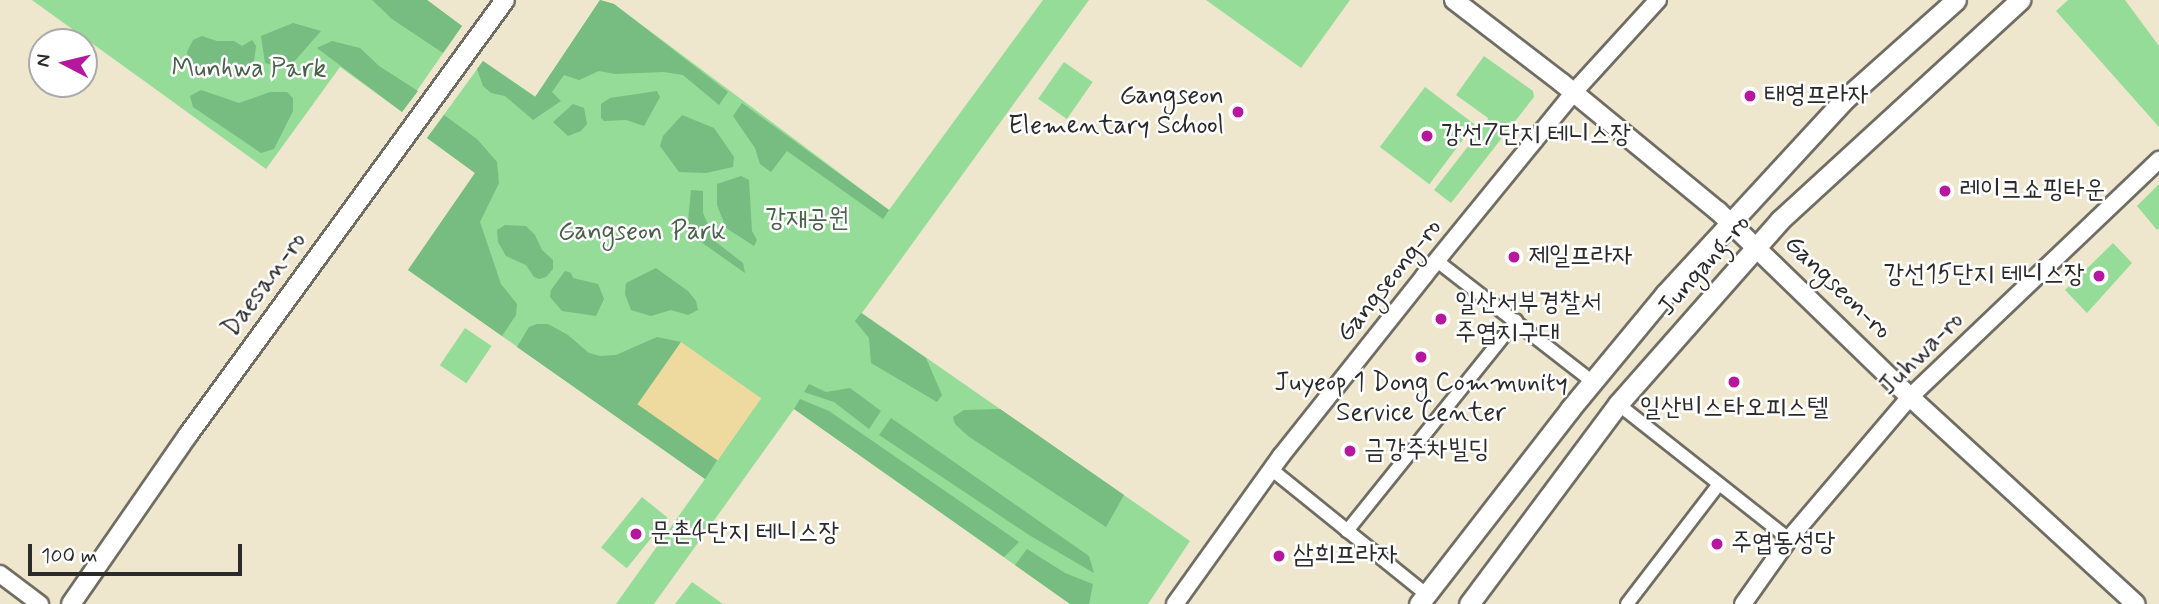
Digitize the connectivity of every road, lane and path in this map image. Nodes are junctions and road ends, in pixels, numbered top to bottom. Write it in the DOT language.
graph roads {
  1 [pos="505,0"];
  2 [pos="1454,0"];
  3 [pos="1658,0"];
  4 [pos="1956,0"];
  5 [pos="2020,0"];
  6 [pos="1573,93"];
  7 [pos="2159,160"];
  8 [pos="1730,223"];
  9 [pos="1757,247"];
  10 [pos="1437,261"];
  11 [pos="1516,321"];
  12 [pos="1593,382"];
  13 [pos="1910,397"];
  14 [pos="1618,404"];
  15 [pos="1271,469"];
  16 [pos="1719,484"];
  17 [pos="1348,531"];
  18 [pos="1789,539"];
  19 [pos="0,574"];
  20 [pos="1422,599"];
  21 [pos="40,604"];
  22 [pos="71,604"];
  23 [pos="1175,604"];
  24 [pos="1469,604"];
  25 [pos="1627,604"];
  26 [pos="1743,604"];
  27 [pos="2136,604"];
  1 -- 22 [label="main road, Daesan-ro"];
  2 -- 6 [label="main road, Gangseon-ro"];
  3 -- 6 [label="street, Gangseong-ro"];
  4 -- 8 [label="main road, Jungang-ro"];
  5 -- 9 [label="main road, Jungang-ro"];
  6 -- 8 [label="main road, Gangseon-ro"];
  6 -- 10 [label="street, Gangseong-ro"];
  7 -- 13 [label="street, Juhwa-ro"];
  8 -- 9 [label="main road, Gangseon-ro"];
  8 -- 12 [label="main road, Jungang-ro"];
  9 -- 13 [label="main road, Gangseon-ro"];
  9 -- 14 [label="main road, Jungang-ro"];
  10 -- 11 [label="street"];
  10 -- 15 [label="street, Gangseong-ro"];
  11 -- 12 [label="street"];
  11 -- 17 [label="street"];
  12 -- 20 [label="main road, Jungang-ro"];
  13 -- 18 [label="street, Juhwa-ro"];
  13 -- 27 [label="main road, Gangseon-ro"];
  14 -- 16 [label="street"];
  14 -- 24 [label="main road, Jungang-ro"];
  15 -- 17 [label="street"];
  15 -- 23 [label="street, Gangseong-ro"];
  16 -- 18 [label="street"];
  16 -- 25 [label="street"];
  17 -- 20 [label="street"];
  18 -- 26 [label="street, Juhwa-ro"];
  19 -- 21 [label="street"];
}
